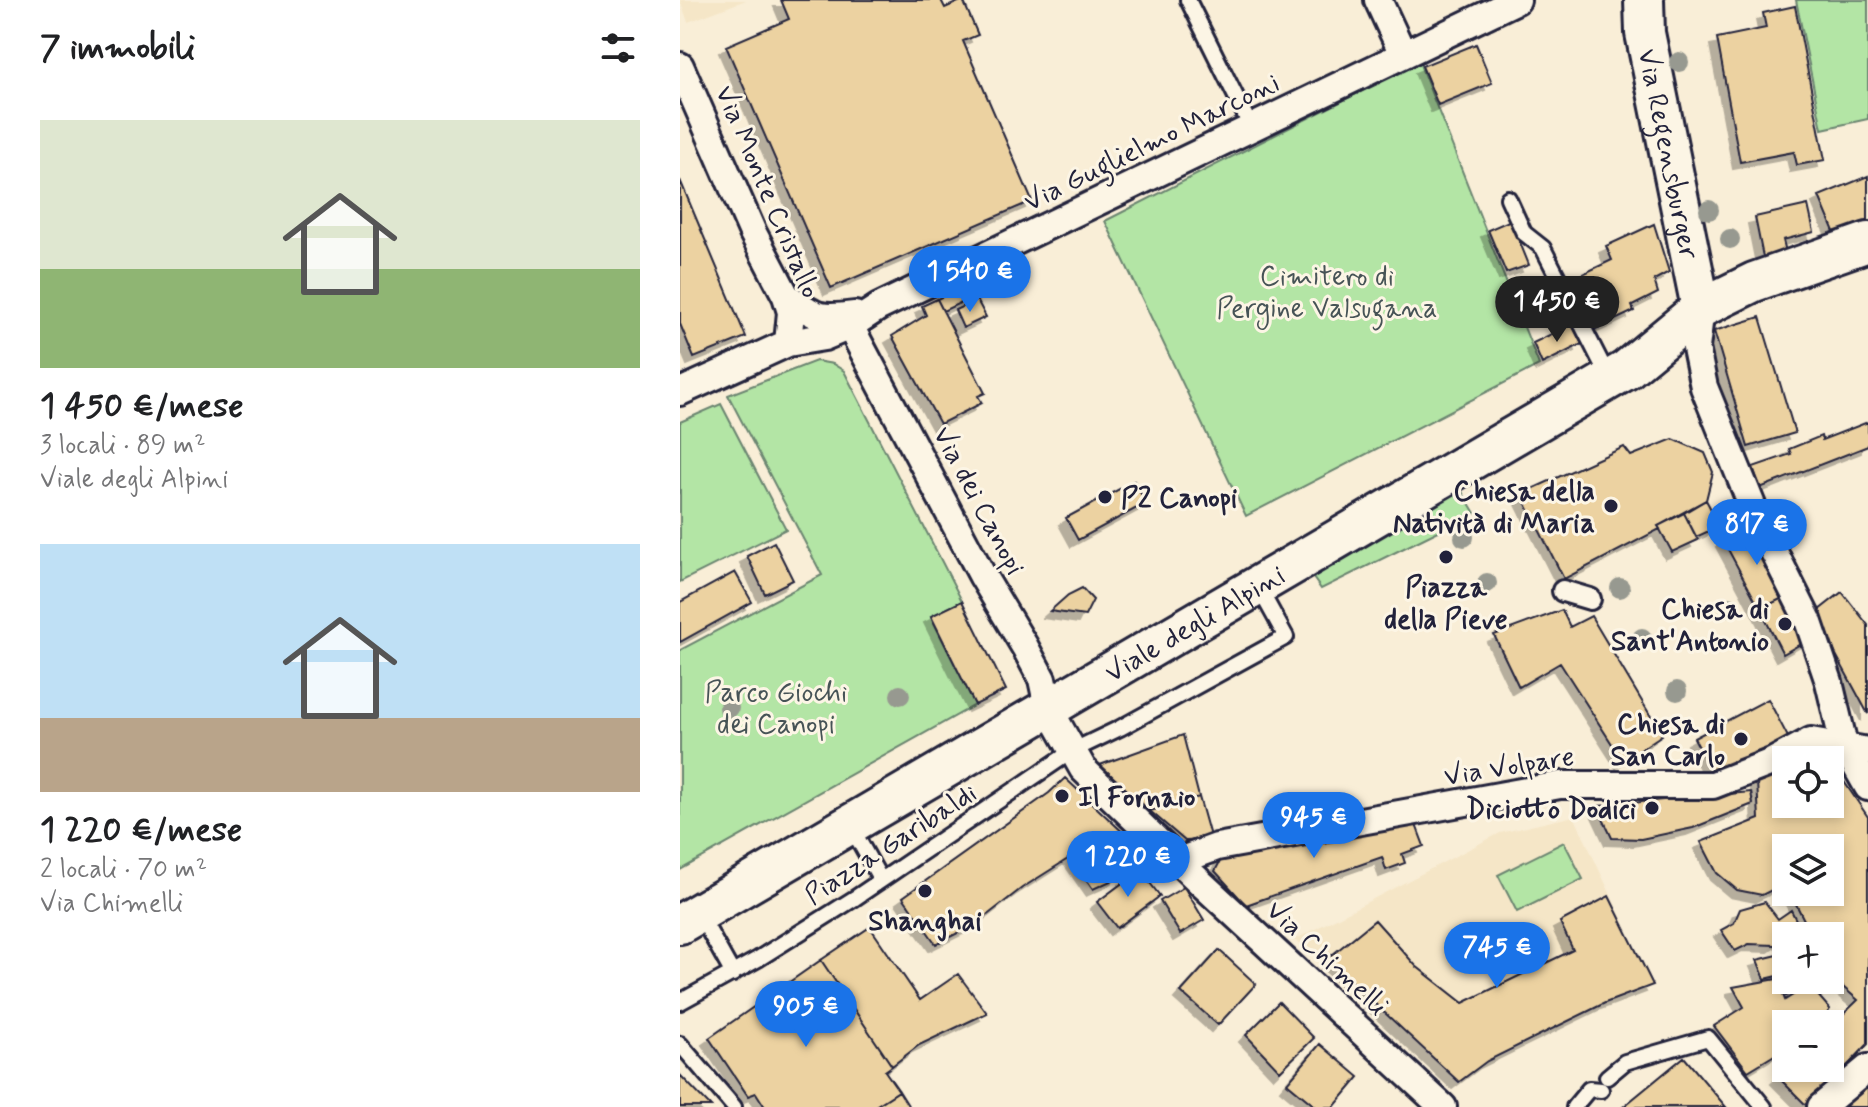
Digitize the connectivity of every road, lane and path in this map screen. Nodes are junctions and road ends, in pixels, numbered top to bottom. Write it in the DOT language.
graph roads {
  1 [pos="1188,0"];
  2 [pos="1378,0"];
  3 [pos="1517,0"];
  4 [pos="1644,0"];
  5 [pos="1403,54"];
  6 [pos="680,66"];
  7 [pos="1252,129"];
  8 [pos="1508,198"];
  9 [pos="1868,242"];
  10 [pos="786,296"];
  11 [pos="1701,308"];
  12 [pos="858,320"];
  13 [pos="788,343"];
  14 [pos="1610,380"];
  15 [pos="680,392"];
  16 [pos="1257,586"];
  17 [pos="1563,591"];
  18 [pos="1590,599"];
  19 [pos="1048,707"];
  20 [pos="1856,748"];
  21 [pos="1072,751"];
  22 [pos="1868,787"];
  23 [pos="850,824"];
  24 [pos="1179,861"];
  25 [pos="881,880"];
  26 [pos="686,917"];
  27 [pos="733,974"];
  28 [pos="680,1002"];
  29 [pos="680,1044"];
  30 [pos="1868,1068"];
  31 [pos="734,1107"];
  32 [pos="1443,1107"];
  33 [pos="1574,1107"];
  34 [pos="1764,1107"];
  35 [pos="1821,1107"];
  1 -- 7 [label="lane"];
  2 -- 5 [label="street"];
  3 -- 5 [label="street, Via Guglielmo Marconi"];
  4 -- 11 [label="main road, Via Regensburger"];
  5 -- 7 [label="street, Via Guglielmo Marconi"];
  6 -- 10 [label="street, Via Monte Cristallo"];
  7 -- 12 [label="street, Via Guglielmo Marconi"];
  8 -- 14 [label="lane"];
  9 -- 11 [label="main road, Viale degli Alpini"];
  10 -- 12 [label="street"];
  10 -- 13 [label="street, Via Monte Cristallo"];
  11 -- 14 [label="main road, Viale degli Alpini"];
  11 -- 20 [label="street"];
  12 -- 13 [label="street, Via Guglielmo Marconi"];
  12 -- 19 [label="street, Via dei Canopi"];
  13 -- 15 [label="street, Via Guglielmo Marconi"];
  14 -- 16 [label="main road, Viale degli Alpini"];
  16 -- 19 [label="main road, Viale degli Alpini"];
  16 -- 21 [label="lane"];
  17 -- 18 [label="street"];
  19 -- 21 [label="street, Via Chimelli"];
  19 -- 23 [label="main road, Viale degli Alpini"];
  20 -- 22 [label="street"];
  20 -- 24 [label="street, Via Volpare"];
  21 -- 24 [label="street, Via Chimelli"];
  21 -- 25 [label="lane, Piazza Garibaldi"];
  23 -- 25 [label="lane"];
  23 -- 26 [label="main road, Viale degli Alpini"];
  24 -- 32 [label="street, Via Chimelli"];
  25 -- 27 [label="lane, Piazza Garibaldi"];
  26 -- 27 [label="lane"];
  27 -- 28 [label="lane, Piazza Garibaldi"];
  29 -- 31 [label="lane"];
  30 -- 35 [label="street"];
  33 -- 34 [label="lane"];
}
